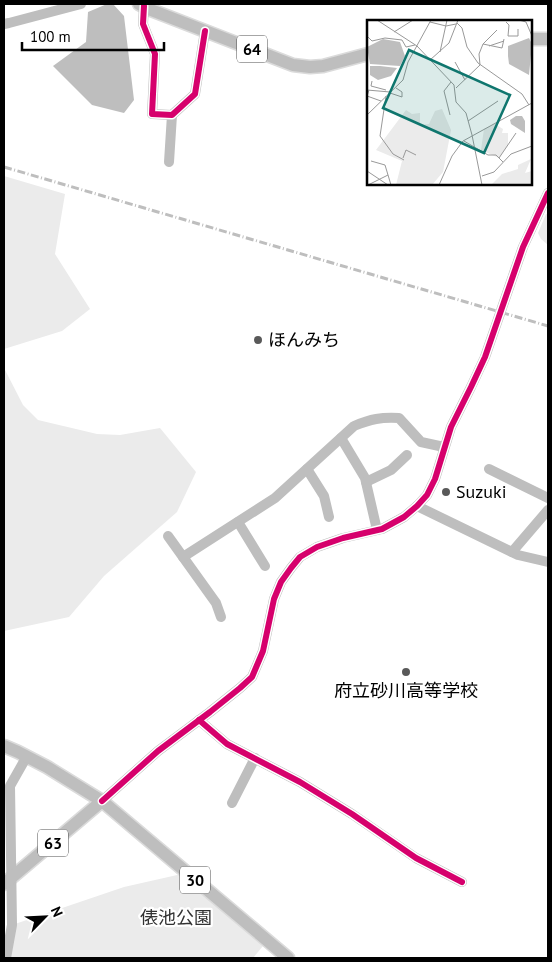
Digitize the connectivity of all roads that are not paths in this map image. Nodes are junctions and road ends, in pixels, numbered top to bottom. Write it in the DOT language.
graph roads {
  1 [pos="81,4"];
  2 [pos="146,6"];
  3 [pos="4,24"];
  4 [pos="205,31"];
  5 [pos="532,39"];
  6 [pos="548,39"];
  7 [pos="367,54"];
  8 [pos="172,115"];
  9 [pos="169,162"];
  10 [pos="548,193"];
  11 [pos="546,204"];
  12 [pos="341,438"];
  13 [pos="444,447"];
  14 [pos="407,455"];
  15 [pos="306,469"];
  16 [pos="489,469"];
  17 [pos="366,482"];
  18 [pos="548,498"];
  19 [pos="417,506"];
  20 [pos="548,510"];
  21 [pos="329,517"];
  22 [pos="238,522"];
  23 [pos="377,530"];
  24 [pos="168,536"];
  25 [pos="512,552"];
  26 [pos="183,557"];
  27 [pos="548,562"];
  28 [pos="265,566"];
  29 [pos="221,617"];
  30 [pos="199,720"];
  31 [pos="4,746"];
  32 [pos="27,756"];
  33 [pos="255,758"];
  34 [pos="102,801"];
  35 [pos="232,803"];
  36 [pos="8,881"];
  37 [pos="462,882"];
  38 [pos="6,958"];
  39 [pos="288,958"];
  1 -- 3 [label="street"];
  2 -- 4 [label="main road, 64"];
  2 -- 8 [label="street"];
  4 -- 7 [label="main road, 64"];
  4 -- 8 [label="street"];
  5 -- 6 [label="main road"];
  8 -- 9 [label="street"];
  10 -- 11 [label="street"];
  11 -- 13 [label="street"];
  12 -- 13 [label="street"];
  12 -- 15 [label="street"];
  12 -- 17 [label="street"];
  13 -- 19 [label="street"];
  14 -- 17 [label="street"];
  15 -- 21 [label="street"];
  15 -- 22 [label="street"];
  16 -- 18 [label="street"];
  17 -- 23 [label="street"];
  19 -- 23 [label="street"];
  19 -- 25 [label="street"];
  20 -- 25 [label="street"];
  22 -- 26 [label="street"];
  22 -- 28 [label="street"];
  23 -- 30 [label="street"];
  24 -- 26 [label="street"];
  25 -- 27 [label="street"];
  26 -- 29 [label="street"];
  30 -- 33 [label="street"];
  30 -- 34 [label="street"];
  31 -- 32 [label="main road, 30"];
  32 -- 34 [label="main road, 30"];
  32 -- 36 [label="street"];
  33 -- 35 [label="street"];
  33 -- 37 [label="street"];
  34 -- 36 [label="main road, 63"];
  34 -- 39 [label="main road, 30"];
  36 -- 38 [label="street"];
}
